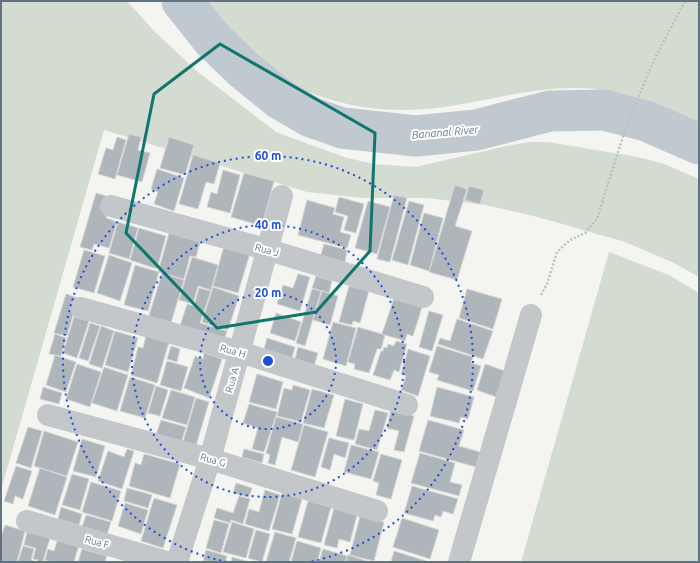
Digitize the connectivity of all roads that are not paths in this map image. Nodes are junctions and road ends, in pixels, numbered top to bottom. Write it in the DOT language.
graph roads {
  1 [pos="282,196"];
  2 [pos="111,206"];
  3 [pos="269,250"];
  4 [pos="423,297"];
  5 [pos="81,308"];
  6 [pos="531,314"];
  7 [pos="240,352"];
  8 [pos="407,405"];
  9 [pos="48,415"];
  10 [pos="210,459"];
  11 [pos="377,511"];
  12 [pos="27,521"];
  13 [pos="167,562"];
  14 [pos="177,562"];
  15 [pos="459,562"];
  1 -- 3 [label="street, Rua A"];
  2 -- 3 [label="street, Rua J"];
  3 -- 4 [label="street, Rua J"];
  3 -- 7 [label="street, Rua A"];
  5 -- 7 [label="street, Rua H"];
  6 -- 15 [label="street"];
  7 -- 8 [label="street, Rua H"];
  7 -- 10 [label="street, Rua A"];
  9 -- 10 [label="street, Rua G"];
  10 -- 11 [label="street, Rua G"];
  10 -- 14 [label="street, Rua A"];
  12 -- 13 [label="street, Rua F"];
}
